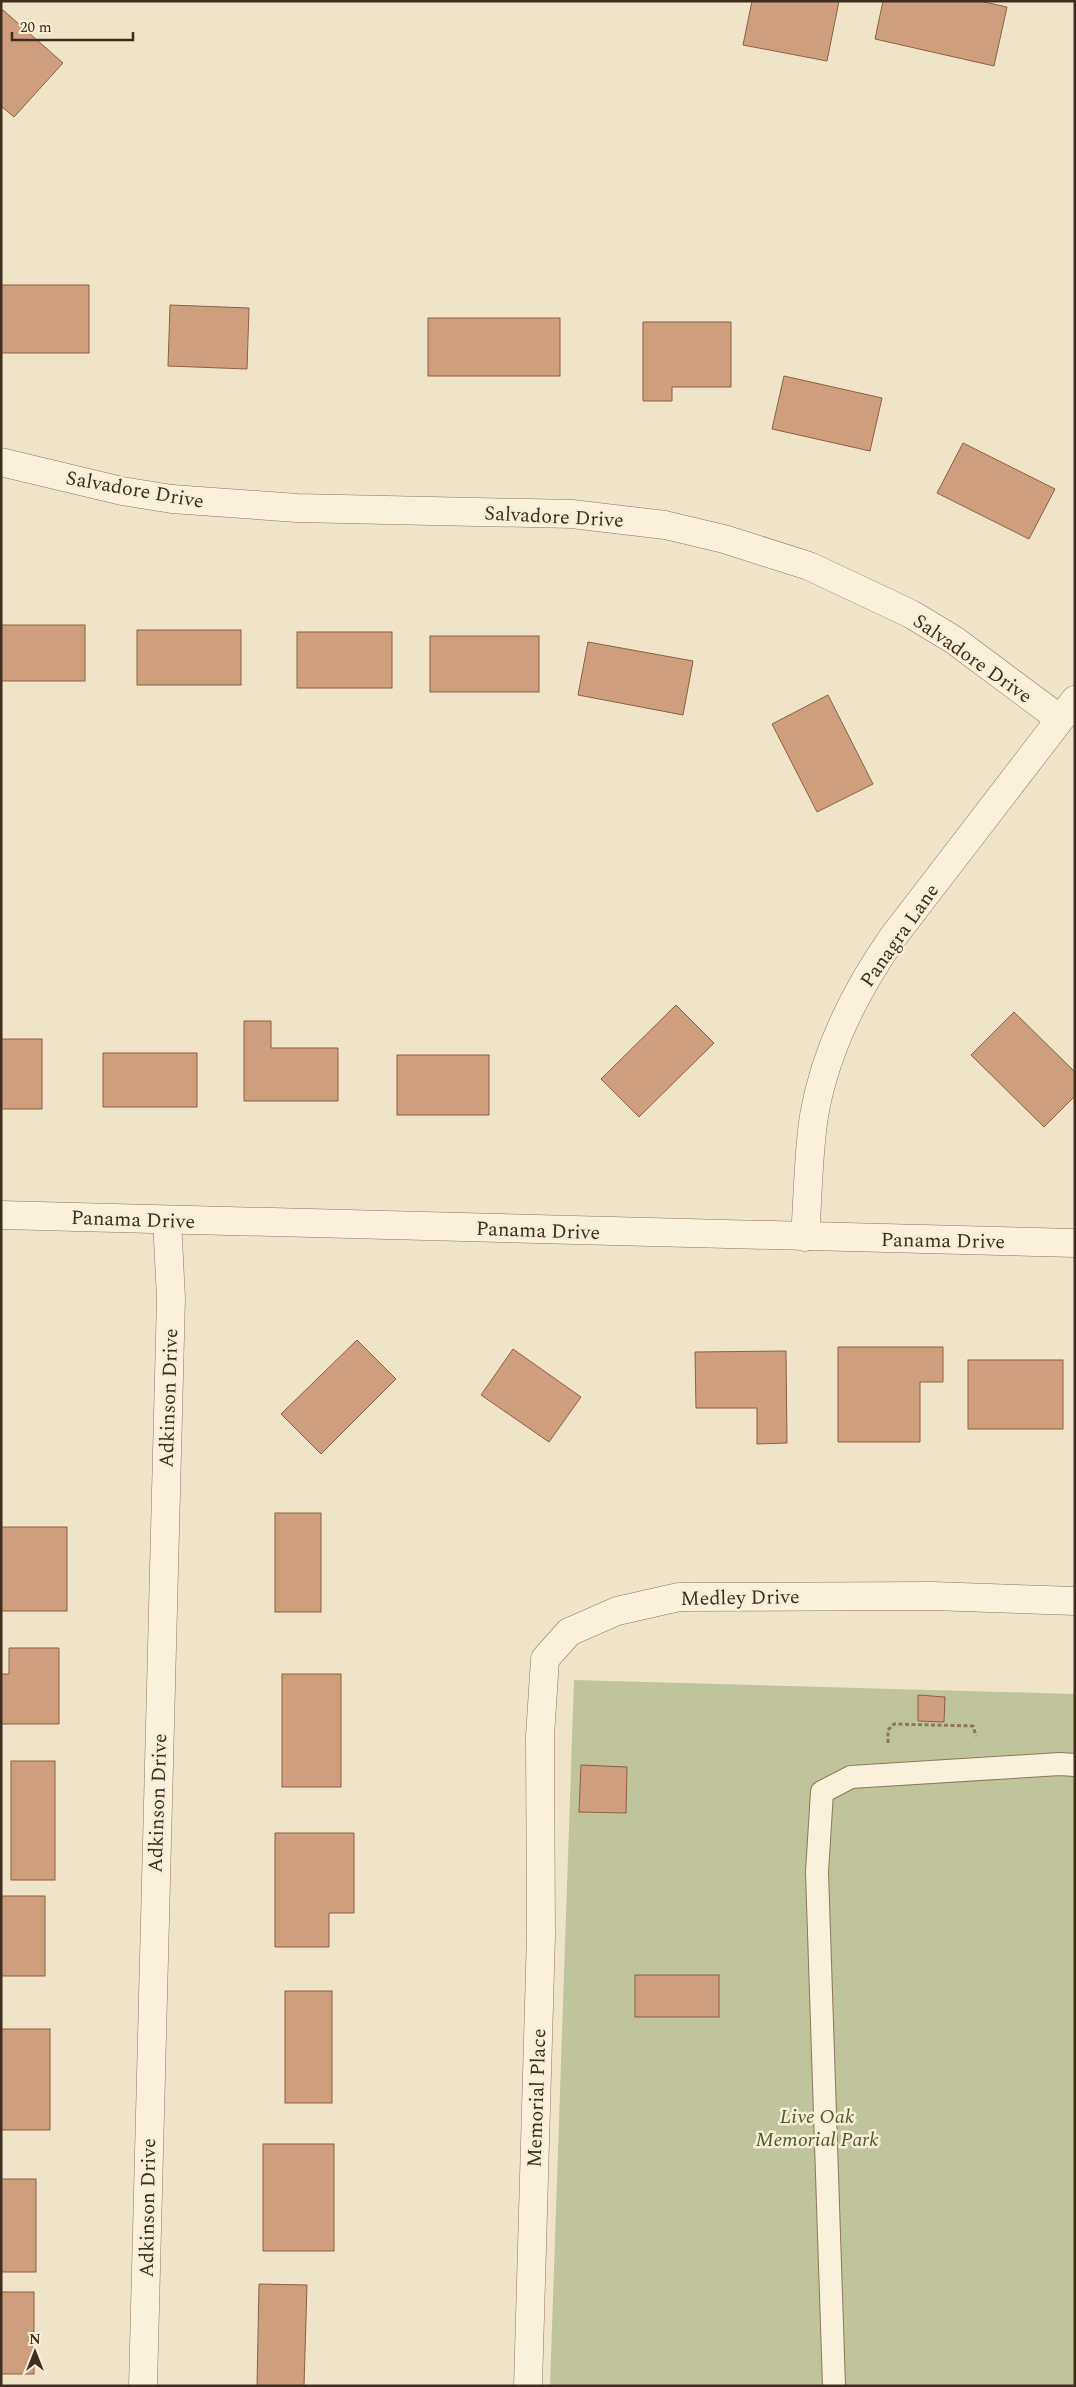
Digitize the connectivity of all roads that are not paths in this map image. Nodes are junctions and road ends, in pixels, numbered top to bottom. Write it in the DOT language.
graph roads {
  1 [pos="1,462"];
  2 [pos="1067,710"];
  3 [pos="1,1215"];
  4 [pos="167,1220"];
  5 [pos="804,1237"];
  6 [pos="1075,1243"];
  7 [pos="1075,1601"];
  8 [pos="1075,1765"];
  9 [pos="540,1811"];
  10 [pos="143,2386"];
  11 [pos="528,2386"];
  12 [pos="834,2386"];
  1 -- 2 [label="street, Salvadore Drive"];
  2 -- 5 [label="street, Panagra Lane"];
  3 -- 4 [label="street, Panama Drive"];
  4 -- 5 [label="street, Panama Drive"];
  4 -- 10 [label="street, Adkinson Drive"];
  5 -- 6 [label="street, Panama Drive"];
  7 -- 9 [label="street, Medley Drive"];
  8 -- 12 [label="lane"];
  9 -- 11 [label="street, Memorial Place"];
}
